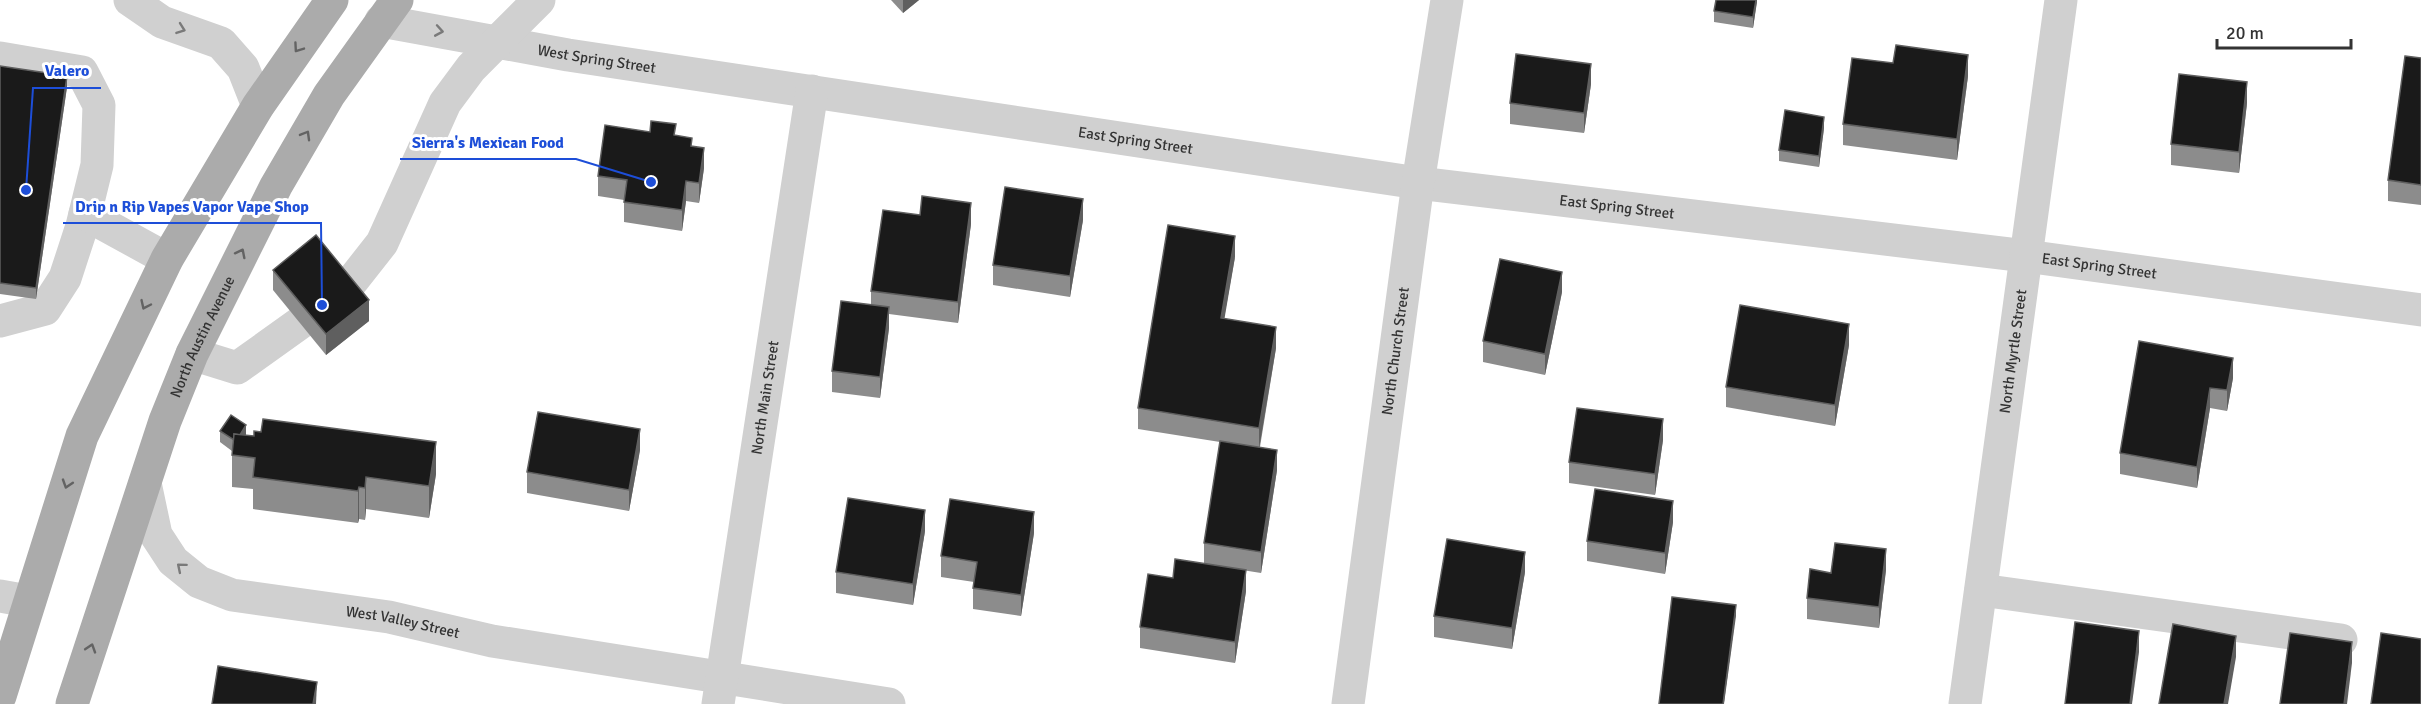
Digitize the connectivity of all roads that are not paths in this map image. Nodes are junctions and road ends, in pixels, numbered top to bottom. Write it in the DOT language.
graph roads {
  1 [pos="130,0"];
  2 [pos="332,0"];
  3 [pos="539,0"];
  4 [pos="1447,0"];
  5 [pos="2061,0"];
  6 [pos="396,7"];
  7 [pos="498,42"];
  8 [pos="0,58"];
  9 [pos="812,91"];
  10 [pos="258,106"];
  11 [pos="1418,183"];
  12 [pos="85,214"];
  13 [pos="2026,256"];
  14 [pos="167,259"];
  15 [pos="345,290"];
  16 [pos="2421,310"];
  17 [pos="0,321"];
  18 [pos="300,323"];
  19 [pos="192,354"];
  20 [pos="145,483"];
  21 [pos="1981,590"];
  22 [pos="14,599"];
  23 [pos="2341,640"];
  24 [pos="720,690"];
  25 [pos="0,696"];
  26 [pos="72,704"];
  27 [pos="889,704"];
  28 [pos="1348,704"];
  29 [pos="1965,704"];
  1 -- 10 [label="street, one-way"];
  2 -- 10 [label="main road, one-way"];
  3 -- 7 [label="street"];
  4 -- 11 [label="street, North Church Street"];
  5 -- 13 [label="street, North Myrtle Street"];
  6 -- 7 [label="street, West Spring Street, one-way"];
  19 -- 6 [label="main road, North Austin Avenue, one-way"];
  7 -- 9 [label="street, West Spring Street"];
  7 -- 15 [label="street"];
  8 -- 12 [label="street"];
  9 -- 11 [label="street, East Spring Street"];
  9 -- 24 [label="street, North Main Street"];
  10 -- 14 [label="main road"];
  11 -- 13 [label="street, East Spring Street"];
  11 -- 28 [label="street, North Church Street"];
  12 -- 14 [label="street"];
  12 -- 17 [label="street"];
  13 -- 16 [label="street, East Spring Street"];
  13 -- 21 [label="street, North Myrtle Street"];
  14 -- 22 [label="main road, one-way"];
  18 -- 19 [label="street"];
  19 -- 20 [label="main road, North Austin Avenue"];
  24 -- 20 [label="street, West Valley Street, one-way"];
  26 -- 20 [label="main road, North Austin Avenue, one-way"];
  21 -- 23 [label="street"];
  21 -- 29 [label="street, North Myrtle Street"];
  22 -- 25 [label="main road"];
  24 -- 27 [label="street, West Valley Street"];
}
